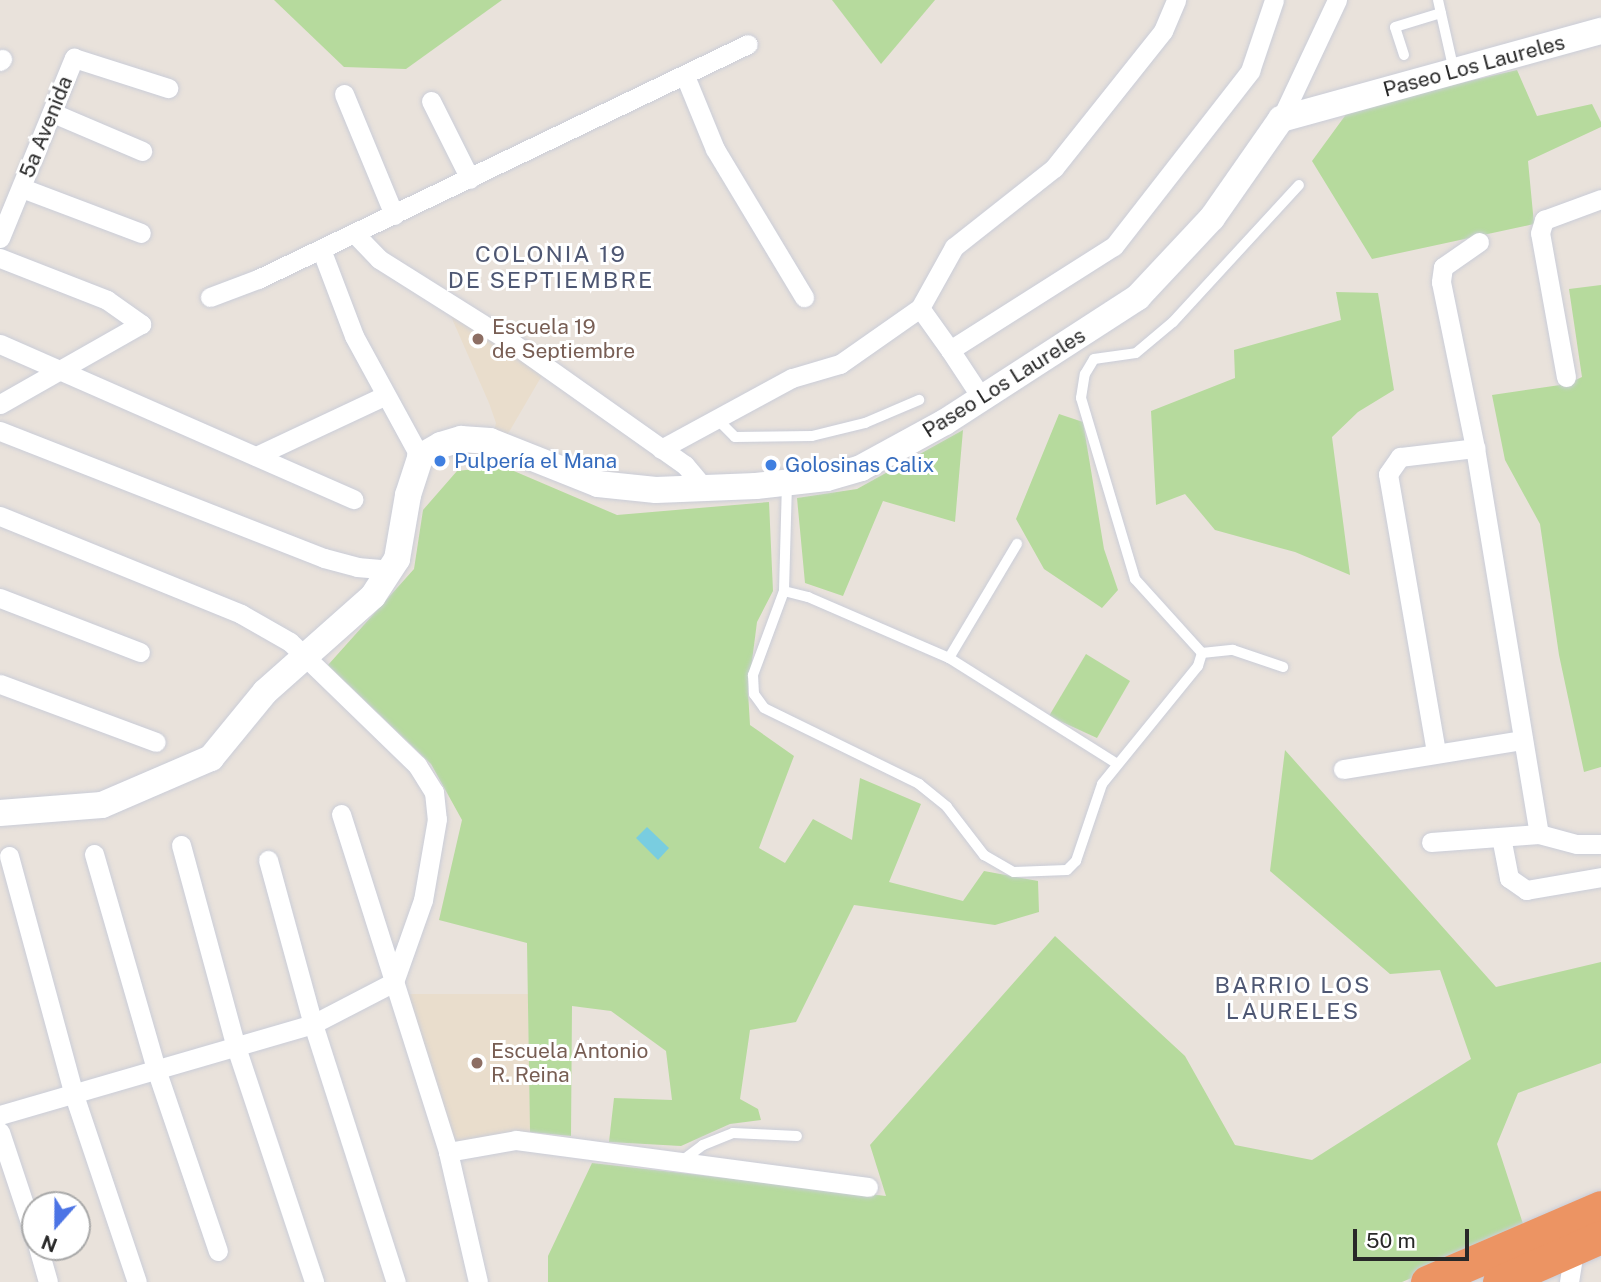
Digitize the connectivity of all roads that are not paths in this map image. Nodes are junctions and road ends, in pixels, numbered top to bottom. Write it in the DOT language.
graph roads {
  1 [pos="1176,0"];
  2 [pos="1274,0"];
  3 [pos="1337,0"];
  4 [pos="1438,0"];
  5 [pos="1441,13"];
  6 [pos="1601,31"];
  7 [pos="748,44"];
  8 [pos="1404,55"];
  9 [pos="1454,71"];
  10 [pos="685,76"];
  11 [pos="168,88"];
  12 [pos="344,94"];
  13 [pos="431,101"];
  14 [pos="53,113"];
  15 [pos="1281,119"];
  16 [pos="142,150"];
  17 [pos="470,179"];
  18 [pos="1298,186"];
  19 [pos="22,188"];
  20 [pos="1601,199"];
  21 [pos="394,215"];
  22 [pos="141,233"];
  23 [pos="354,233"];
  24 [pos="0,238"];
  25 [pos="1479,242"];
  26 [pos="321,249"];
  27 [pos="0,258"];
  28 [pos="210,297"];
  29 [pos="804,297"];
  30 [pos="920,308"];
  31 [pos="0,344"];
  32 [pos="950,350"];
  33 [pos="63,372"];
  34 [pos="1566,377"];
  35 [pos="384,396"];
  36 [pos="981,397"];
  37 [pos="919,400"];
  38 [pos="0,404"];
  39 [pos="715,418"];
  40 [pos="0,431"];
  41 [pos="1475,448"];
  42 [pos="661,449"];
  43 [pos="256,456"];
  44 [pos="420,457"];
  45 [pos="787,482"];
  46 [pos="706,490"];
  47 [pos="354,499"];
  48 [pos="0,516"];
  49 [pos="1017,544"];
  50 [pos="392,570"];
  51 [pos="784,591"];
  52 [pos="0,598"];
  53 [pos="140,652"];
  54 [pos="1202,653"];
  55 [pos="304,656"];
  56 [pos="949,658"];
  57 [pos="1283,667"];
  58 [pos="0,684"];
  59 [pos="1523,740"];
  60 [pos="156,742"];
  61 [pos="1436,752"];
  62 [pos="1116,763"];
  63 [pos="1343,769"];
  64 [pos="0,813"];
  65 [pos="341,814"];
  66 [pos="1539,834"];
  67 [pos="1501,837"];
  68 [pos="1431,842"];
  69 [pos="1601,844"];
  70 [pos="181,845"];
  71 [pos="94,854"];
  72 [pos="9,856"];
  73 [pos="268,860"];
  74 [pos="1601,877"];
  75 [pos="394,982"];
  76 [pos="313,1024"];
  77 [pos="236,1047"];
  78 [pos="157,1072"];
  79 [pos="74,1095"];
  80 [pos="0,1115"];
  81 [pos="0,1132"];
  82 [pos="797,1136"];
  83 [pos="448,1152"];
  84 [pos="681,1161"];
  85 [pos="868,1187"];
  86 [pos="21,1195"];
  87 [pos="1601,1207"];
  88 [pos="1588,1243"];
  89 [pos="218,1251"];
  90 [pos="42,1261"];
  91 [pos="48,1282"];
  92 [pos="137,1282"];
  93 [pos="314,1282"];
  94 [pos="396,1282"];
  95 [pos="478,1282"];
  96 [pos="1427,1282"];
  97 [pos="1499,1282"];
  98 [pos="1569,1282"];
  1 -- 30 [label="street"];
  2 -- 32 [label="street"];
  3 -- 15 [label="street"];
  4 -- 5 [label="lane"];
  5 -- 8 [label="lane"];
  5 -- 9 [label="lane"];
  6 -- 9 [label="street, Paseo Los Laureles"];
  7 -- 10 [label="street"];
  9 -- 15 [label="street, Paseo Los Laureles"];
  10 -- 17 [label="street"];
  10 -- 29 [label="street"];
  11 -- 14 [label="street, 5a Avenida"];
  12 -- 21 [label="street"];
  13 -- 17 [label="street"];
  14 -- 16 [label="street"];
  14 -- 19 [label="street, 5a Avenida"];
  15 -- 36 [label="street, Paseo Los Laureles"];
  17 -- 21 [label="street"];
  18 -- 54 [label="lane"];
  19 -- 22 [label="street"];
  19 -- 24 [label="street, 5a Avenida"];
  20 -- 34 [label="street"];
  21 -- 23 [label="street"];
  23 -- 26 [label="street"];
  23 -- 42 [label="street"];
  25 -- 41 [label="street"];
  26 -- 28 [label="street"];
  26 -- 35 [label="street"];
  27 -- 33 [label="street"];
  30 -- 32 [label="street"];
  30 -- 39 [label="street"];
  31 -- 33 [label="street"];
  32 -- 36 [label="street"];
  33 -- 38 [label="street"];
  33 -- 43 [label="street"];
  35 -- 43 [label="street"];
  35 -- 44 [label="street"];
  36 -- 45 [label="street, Paseo Los Laureles"];
  37 -- 39 [label="lane"];
  39 -- 42 [label="street"];
  40 -- 50 [label="street"];
  41 -- 59 [label="street"];
  41 -- 61 [label="street"];
  42 -- 46 [label="street"];
  43 -- 47 [label="street"];
  44 -- 46 [label="street, Paseo Los Laureles"];
  44 -- 50 [label="street"];
  45 -- 46 [label="street, Paseo Los Laureles"];
  45 -- 51 [label="lane"];
  48 -- 55 [label="street"];
  49 -- 56 [label="lane"];
  50 -- 55 [label="street"];
  51 -- 56 [label="lane"];
  51 -- 62 [label="lane"];
  52 -- 53 [label="street"];
  54 -- 57 [label="lane"];
  54 -- 62 [label="lane"];
  55 -- 64 [label="street"];
  55 -- 75 [label="street"];
  56 -- 62 [label="lane"];
  58 -- 60 [label="street"];
  59 -- 61 [label="street"];
  59 -- 66 [label="street"];
  61 -- 63 [label="street"];
  65 -- 75 [label="street"];
  66 -- 67 [label="street"];
  66 -- 69 [label="street"];
  67 -- 68 [label="street"];
  67 -- 74 [label="street"];
  70 -- 77 [label="street"];
  71 -- 78 [label="street"];
  72 -- 79 [label="street"];
  73 -- 76 [label="street"];
  75 -- 76 [label="street"];
  75 -- 83 [label="street"];
  76 -- 77 [label="street"];
  76 -- 94 [label="street"];
  77 -- 78 [label="street"];
  77 -- 93 [label="street"];
  78 -- 79 [label="street"];
  78 -- 89 [label="street"];
  79 -- 80 [label="street"];
  79 -- 92 [label="street"];
  81 -- 86 [label="street"];
  82 -- 84 [label="lane"];
  83 -- 84 [label="street"];
  83 -- 95 [label="street"];
  84 -- 85 [label="street"];
  87 -- 96 [label="highway"];
  88 -- 97 [label="highway"];
  88 -- 98 [label="street"];
  90 -- 91 [label="street"];
}
